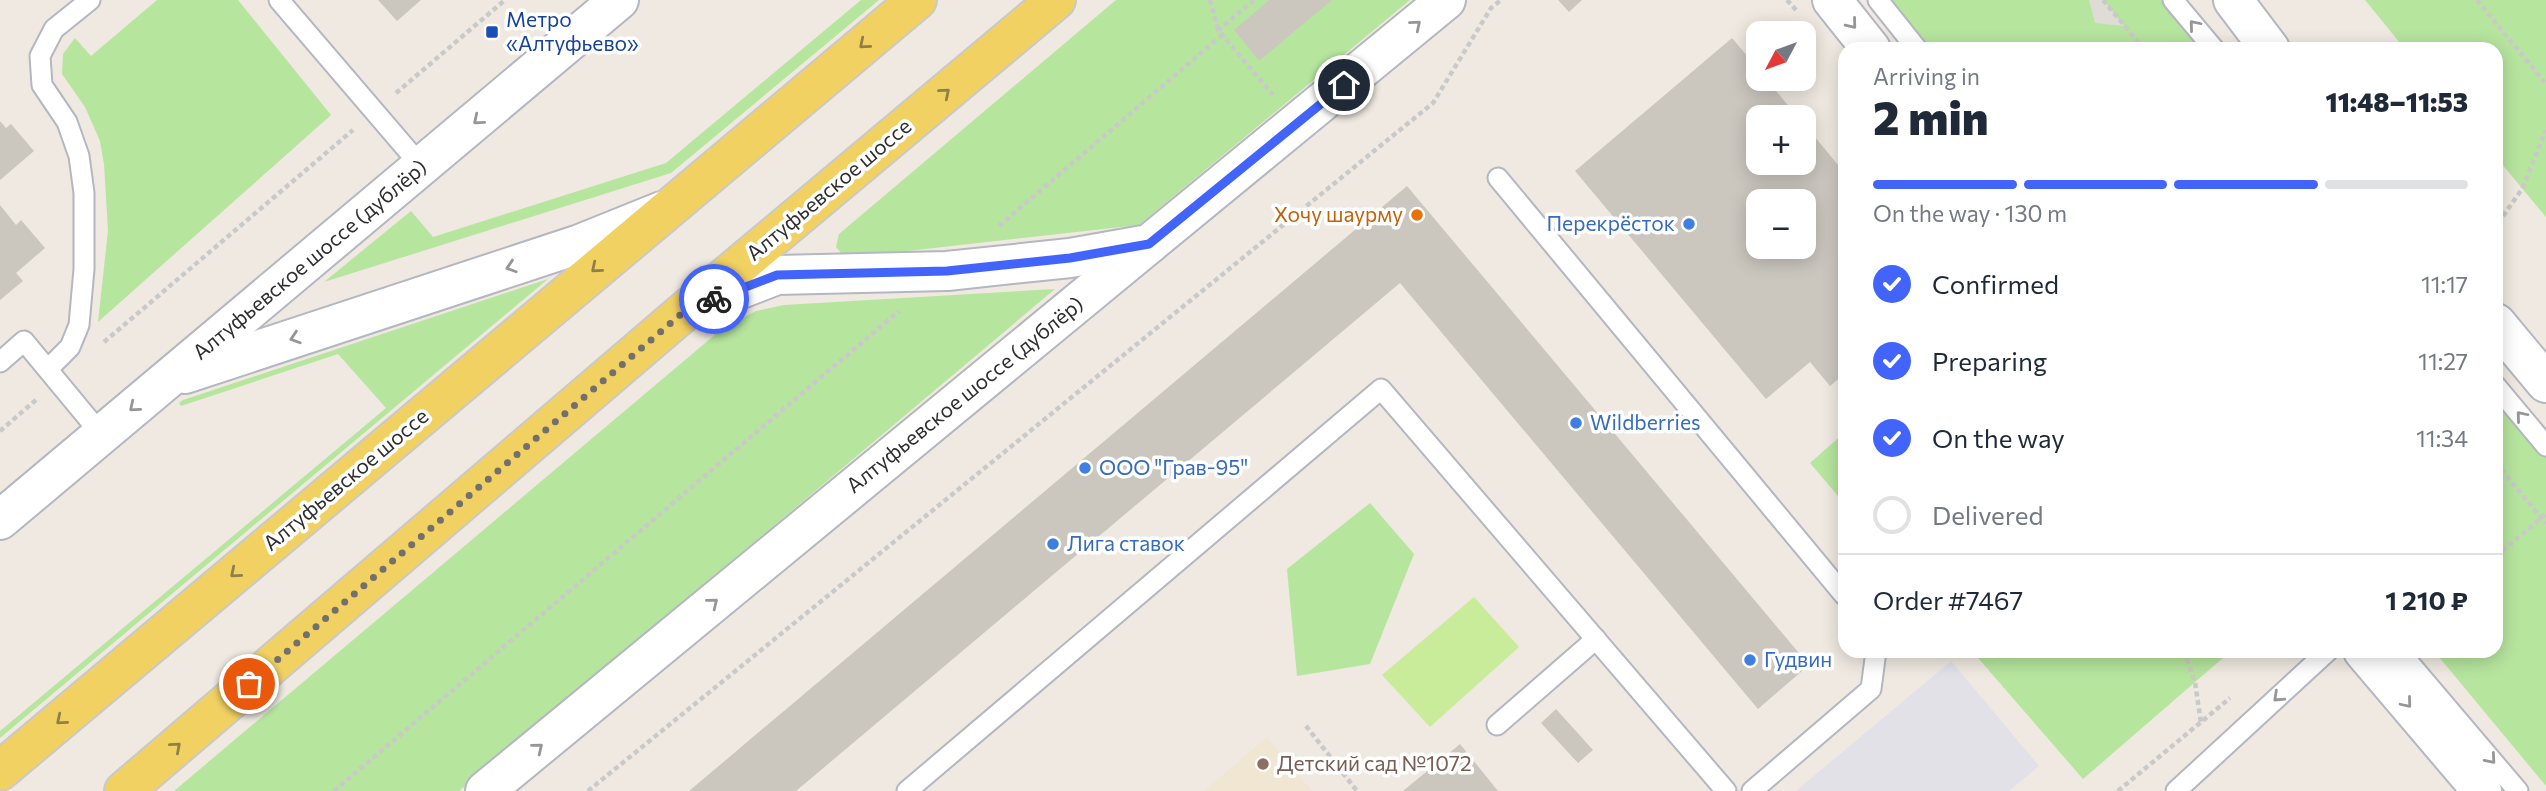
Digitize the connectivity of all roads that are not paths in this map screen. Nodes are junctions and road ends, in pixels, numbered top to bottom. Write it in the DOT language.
graph roads {
  1 [pos="90,0"];
  2 [pos="279,0"];
  3 [pos="619,0"];
  4 [pos="917,0"];
  5 [pos="1056,0"];
  6 [pos="1446,0"];
  7 [pos="1832,0"];
  8 [pos="1878,0"];
  9 [pos="2173,0"];
  10 [pos="2232,0"];
  11 [pos="1865,42"];
  12 [pos="1911,42"];
  13 [pos="2208,42"];
  14 [pos="2265,42"];
  15 [pos="422,167"];
  16 [pos="1498,178"];
  17 [pos="667,209"];
  18 [pos="1149,244"];
  19 [pos="686,310"];
  20 [pos="2503,331"];
  21 [pos="0,362"];
  22 [pos="53,375"];
  23 [pos="165,380"];
  24 [pos="2546,383"];
  25 [pos="2503,394"];
  26 [pos="101,434"];
  27 [pos="2546,446"];
  28 [pos="0,520"];
  29 [pos="1838,588"];
  30 [pos="1596,639"];
  31 [pos="1875,658"];
  32 [pos="2321,658"];
  33 [pos="2369,658"];
  34 [pos="2405,658"];
  35 [pos="1497,725"];
  36 [pos="0,771"];
  37 [pos="124,791"];
  38 [pos="485,791"];
  39 [pos="907,791"];
  40 [pos="1726,791"];
  41 [pos="1752,791"];
  42 [pos="2176,791"];
  43 [pos="2482,791"];
  44 [pos="2518,791"];
  1 -- 22 [label="lane"];
  2 -- 15 [label="lane"];
  3 -- 15 [label="street, Алтуфьевское шоссе (дублёр), one-way"];
  4 -- 17 [label="main road, Алтуфьевское шоссе, one-way"];
  19 -- 5 [label="main road, Алтуфьевское шоссе, one-way"];
  18 -- 6 [label="street, Алтуфьевское шоссе (дублёр), one-way"];
  7 -- 11 [label="street, one-way"];
  8 -- 12 [label="lane"];
  13 -- 9 [label="lane, one-way"];
  10 -- 14 [label="street"];
  15 -- 23 [label="street, Алтуфьевское шоссе (дублёр)"];
  16 -- 29 [label="lane"];
  17 -- 23 [label="street, one-way"];
  17 -- 36 [label="main road, Алтуфьевское шоссе, one-way"];
  18 -- 19 [label="street"];
  38 -- 18 [label="street, Алтуфьевское шоссе (дублёр), one-way"];
  37 -- 19 [label="main road, Алтуфьевское шоссе, one-way"];
  20 -- 24 [label="street"];
  21 -- 22 [label="lane"];
  22 -- 26 [label="lane"];
  23 -- 26 [label="street, Алтуфьевское шоссе (дублёр), one-way"];
  27 -- 25 [label="lane, one-way"];
  26 -- 28 [label="street, Алтуфьевское шоссе (дублёр)"];
  30 -- 35 [label="lane"];
  30 -- 39 [label="lane"];
  30 -- 40 [label="lane"];
  31 -- 41 [label="lane"];
  32 -- 42 [label="lane, one-way"];
  33 -- 43 [label="street, one-way"];
  34 -- 44 [label="lane, one-way"];
}
